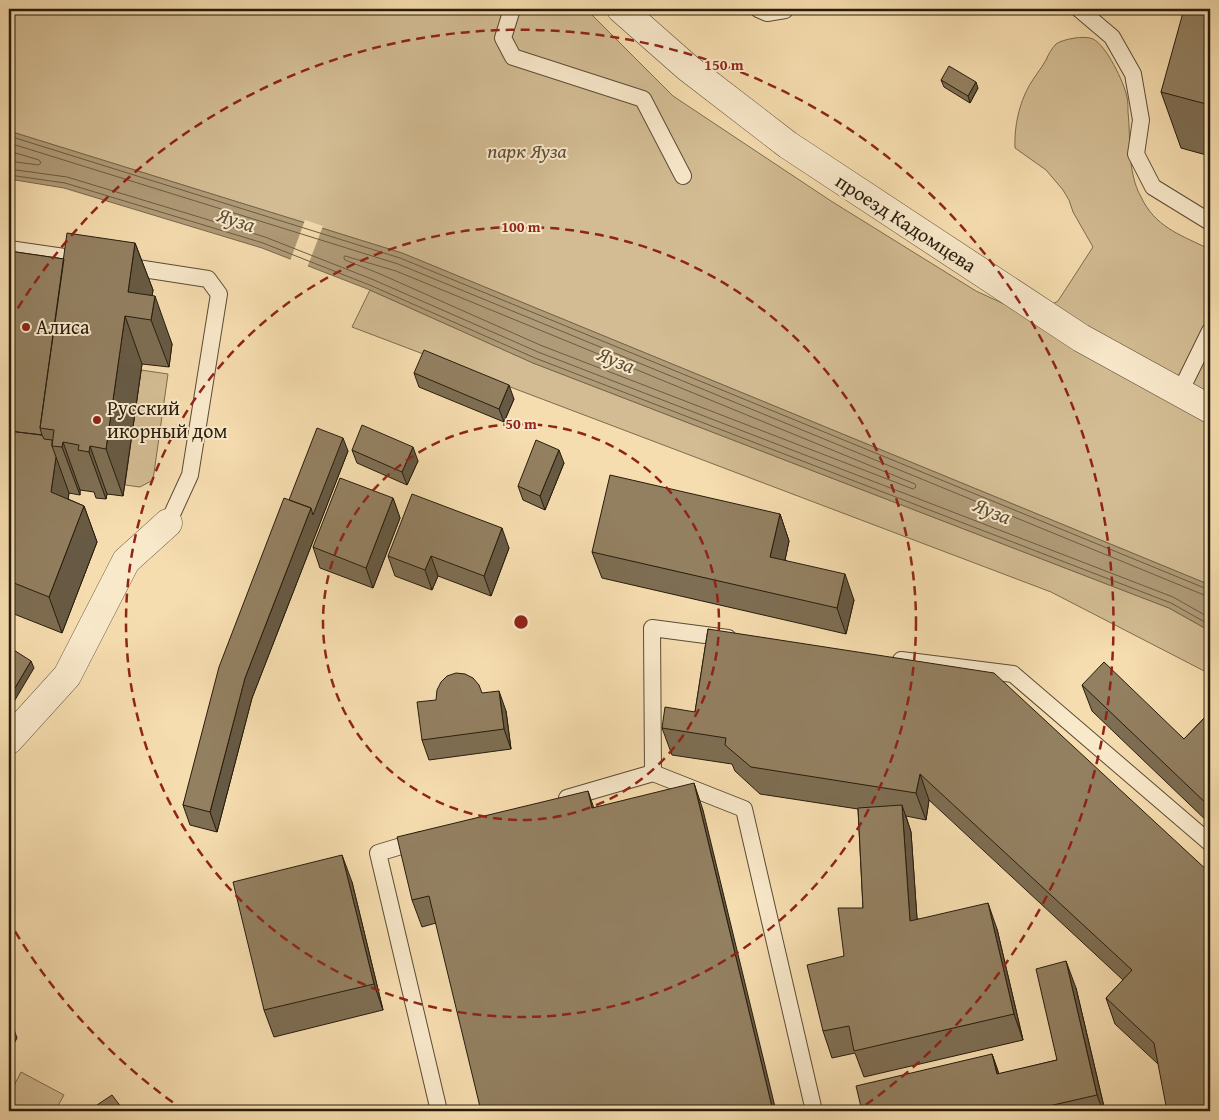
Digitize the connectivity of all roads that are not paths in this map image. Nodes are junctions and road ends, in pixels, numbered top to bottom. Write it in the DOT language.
graph roads {
  1 [pos="512,9"];
  2 [pos="621,9"];
  3 [pos="758,9"];
  4 [pos="786,9"];
  5 [pos="1079,9"];
  6 [pos="683,176"];
  7 [pos="1210,222"];
  8 [pos="9,249"];
  9 [pos="1210,331"];
  10 [pos="1180,392"];
  11 [pos="1210,409"];
  12 [pos="168,523"];
  13 [pos="740,639"];
  14 [pos="886,658"];
  15 [pos="9,740"];
  16 [pos="653,773"];
  17 [pos="549,803"];
  18 [pos="435,836"];
  19 [pos="1210,842"];
  20 [pos="439,1111"];
  21 [pos="814,1111"];
  1 -- 6 [label="lane"];
  2 -- 10 [label="street, проезд Кадомцева"];
  3 -- 4 [label="lane"];
  5 -- 7 [label="lane"];
  8 -- 12 [label="lane"];
  9 -- 10 [label="lane"];
  10 -- 11 [label="street, проезд Кадомцева"];
  12 -- 15 [label="street"];
  13 -- 16 [label="lane"];
  14 -- 19 [label="lane"];
  16 -- 17 [label="lane"];
  16 -- 21 [label="lane"];
  18 -- 20 [label="lane"];
}
